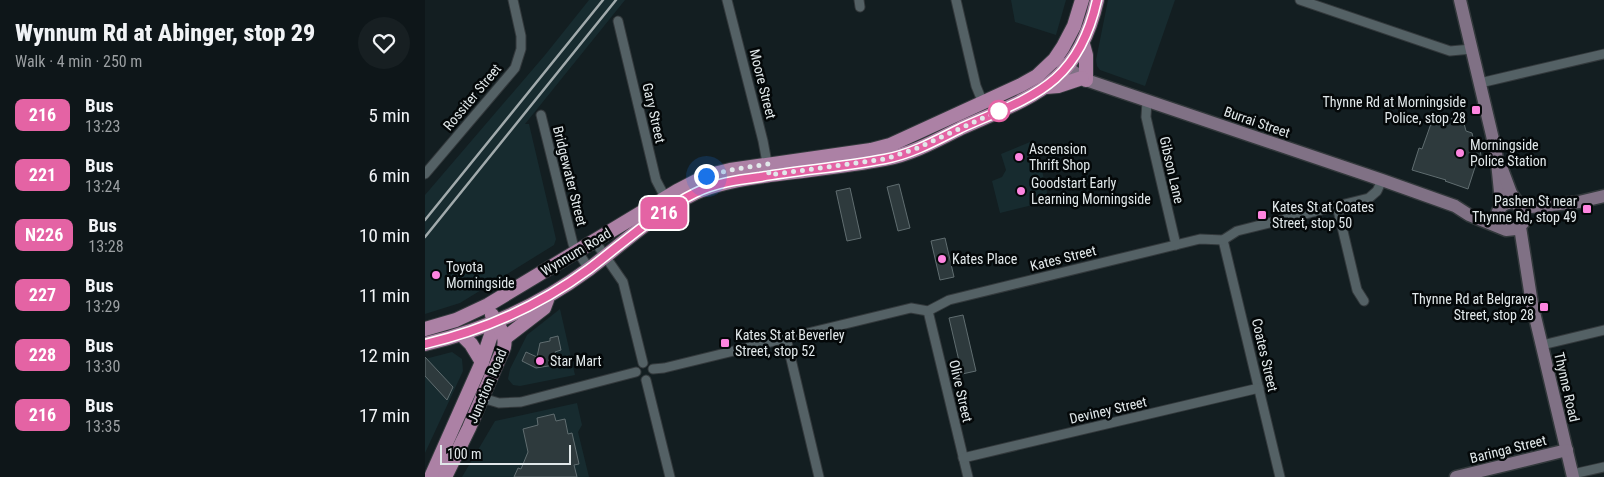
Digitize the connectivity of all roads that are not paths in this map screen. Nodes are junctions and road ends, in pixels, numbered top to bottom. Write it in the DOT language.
graph roads {
  1 [pos="513,0"];
  2 [pos="727,0"];
  3 [pos="956,0"];
  4 [pos="1081,0"];
  5 [pos="1097,0"];
  6 [pos="1300,0"];
  7 [pos="1460,0"];
  8 [pos="619,21"];
  9 [pos="1083,44"];
  10 [pos="1472,49"];
  11 [pos="1604,54"];
  12 [pos="1055,59"];
  13 [pos="1067,67"];
  14 [pos="1084,79"];
  15 [pos="1480,83"];
  16 [pos="1046,87"];
  17 [pos="1147,102"];
  18 [pos="983,103"];
  19 [pos="541,115"];
  20 [pos="1496,152"];
  21 [pos="769,170"];
  22 [pos="425,174"];
  23 [pos="1382,180"];
  24 [pos="1604,196"];
  25 [pos="668,202"];
  26 [pos="1579,202"];
  27 [pos="1337,206"];
  28 [pos="1455,206"];
  29 [pos="1520,207"];
  30 [pos="1499,210"];
  31 [pos="1514,227"];
  32 [pos="594,240"];
  33 [pos="1223,240"];
  34 [pos="1176,245"];
  35 [pos="577,250"];
  36 [pos="605,256"];
  37 [pos="589,269"];
  38 [pos="550,295"];
  39 [pos="1364,302"];
  40 [pos="487,305"];
  41 [pos="928,311"];
  42 [pos="495,323"];
  43 [pos="425,329"];
  44 [pos="1604,330"];
  45 [pos="462,335"];
  46 [pos="505,338"];
  47 [pos="786,338"];
  48 [pos="425,344"];
  49 [pos="1542,345"];
  50 [pos="482,362"];
  51 [pos="643,364"];
  52 [pos="653,369"];
  53 [pos="636,372"];
  54 [pos="646,380"];
  55 [pos="1259,388"];
  56 [pos="468,393"];
  57 [pos="482,398"];
  58 [pos="1567,450"];
  59 [pos="963,458"];
  60 [pos="1604,467"];
  61 [pos="1573,476"];
  62 [pos="431,477"];
  63 [pos="445,477"];
  64 [pos="670,477"];
  65 [pos="819,477"];
  66 [pos="968,477"];
  67 [pos="1280,477"];
  68 [pos="1456,477"];
  1 -- 22 [label="street, Rossiter Street"];
  2 -- 21 [label="street, Moore Street"];
  3 -- 18 [label="street"];
  4 -- 12 [label="main road, Wynnum Road"];
  5 -- 9 [label="main road, Wynnum Road"];
  6 -- 10 [label="street"];
  7 -- 10 [label="street"];
  8 -- 25 [label="street, Gary Street"];
  9 -- 13 [label="main road, Wynnum Road"];
  9 -- 14 [label="main road"];
  10 -- 15 [label="street"];
  11 -- 15 [label="street"];
  12 -- 13 [label="street, Burrai Street"];
  12 -- 18 [label="main road, Wynnum Road"];
  13 -- 14 [label="street, Burrai Street"];
  13 -- 16 [label="main road, Wynnum Road"];
  14 -- 16 [label="main road"];
  14 -- 17 [label="street, Burrai Street"];
  15 -- 20 [label="street"];
  16 -- 21 [label="main road, Wynnum Road"];
  17 -- 23 [label="street, Burrai Street"];
  17 -- 34 [label="street, Gibson Lane"];
  18 -- 21 [label="main road, Wynnum Road"];
  19 -- 35 [label="street, Bridgewater Street"];
  20 -- 29 [label="street"];
  20 -- 30 [label="street"];
  21 -- 25 [label="main road, Wynnum Road"];
  23 -- 27 [label="street, Kates Street"];
  23 -- 28 [label="street, Burrai Street"];
  24 -- 26 [label="street"];
  25 -- 32 [label="main road, Wynnum Road"];
  25 -- 36 [label="main road, Wynnum Road"];
  26 -- 29 [label="street"];
  26 -- 31 [label="street"];
  27 -- 33 [label="street, Kates Street"];
  27 -- 39 [label="street"];
  28 -- 30 [label="street, Burrai Street"];
  28 -- 31 [label="street, Burrai Street"];
  29 -- 30 [label="street"];
  29 -- 31 [label="street"];
  30 -- 31 [label="street"];
  31 -- 49 [label="street, Thynne Road"];
  32 -- 35 [label="main road, Wynnum Road"];
  32 -- 36 [label="street"];
  33 -- 34 [label="street, Kates Street"];
  33 -- 55 [label="street, Coates Street"];
  34 -- 41 [label="street, Kates Street"];
  35 -- 37 [label="street, Bridgewater Street"];
  35 -- 40 [label="main road, Wynnum Road"];
  36 -- 37 [label="main road, Wynnum Road"];
  36 -- 51 [label="street"];
  37 -- 38 [label="main road, Wynnum Road"];
  38 -- 42 [label="main road, Wynnum Road"];
  38 -- 46 [label="main road"];
  40 -- 42 [label="main road, Junction Road"];
  40 -- 43 [label="main road, Wynnum Road"];
  41 -- 47 [label="street, Kates Street"];
  41 -- 59 [label="street, Olive Street"];
  42 -- 45 [label="main road, Wynnum Road"];
  42 -- 46 [label="main road, Junction Road"];
  42 -- 50 [label="main road, Junction Road"];
  44 -- 49 [label="street"];
  45 -- 48 [label="main road, Wynnum Road"];
  45 -- 50 [label="main road"];
  46 -- 57 [label="main road, Junction Road"];
  47 -- 52 [label="street, Kates Street"];
  47 -- 65 [label="street"];
  49 -- 58 [label="street, Thynne Road"];
  50 -- 56 [label="main road, Junction Road"];
  51 -- 52 [label="street"];
  51 -- 53 [label="street"];
  52 -- 54 [label="street"];
  53 -- 54 [label="street"];
  53 -- 57 [label="street"];
  54 -- 64 [label="street"];
  55 -- 59 [label="street, Deviney Street"];
  55 -- 67 [label="street, Coates Street"];
  56 -- 57 [label="street"];
  56 -- 62 [label="main road, Junction Road"];
  57 -- 63 [label="main road, Junction Road"];
  58 -- 61 [label="street, Thynne Road"];
  58 -- 68 [label="street, Baringa Street"];
  59 -- 66 [label="street, Olive Street"];
  60 -- 61 [label="street"];
}
